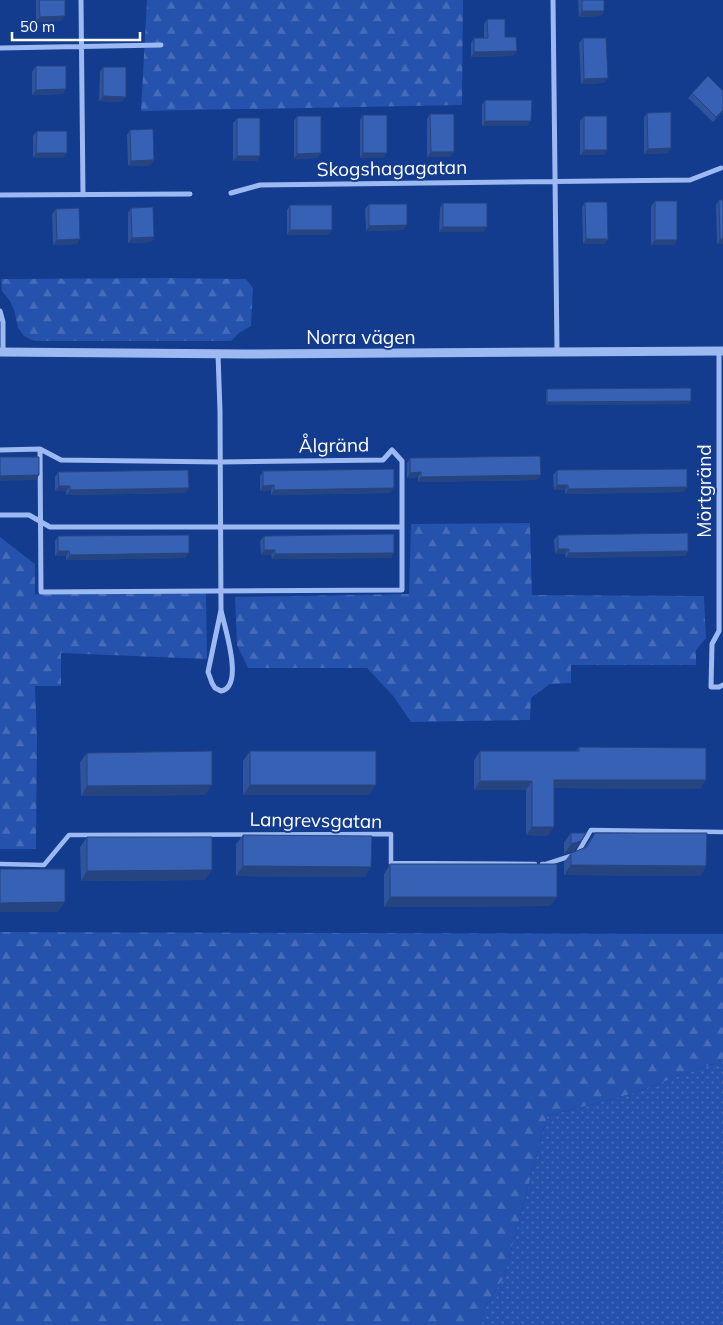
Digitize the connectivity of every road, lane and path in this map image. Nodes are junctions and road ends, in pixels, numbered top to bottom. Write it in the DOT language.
graph roads {
  1 [pos="81,0"];
  2 [pos="553,0"];
  3 [pos="82,46"];
  4 [pos="161,46"];
  5 [pos="0,48"];
  6 [pos="721,168"];
  7 [pos="556,180"];
  8 [pos="231,193"];
  9 [pos="190,194"];
  10 [pos="0,195"];
  11 [pos="83,195"];
  12 [pos="0,311"];
  13 [pos="557,351"];
  14 [pos="721,351"];
  15 [pos="2,352"];
  16 [pos="218,353"];
  17 [pos="40,449"];
  18 [pos="0,450"];
  19 [pos="221,462"];
  20 [pos="0,515"];
  21 [pos="42,521"];
  22 [pos="402,526"];
  23 [pos="221,527"];
  24 [pos="221,591"];
  25 [pos="221,610"];
  26 [pos="721,634"];
  27 [pos="723,685"];
  28 [pos="723,832"];
  29 [pos="0,864"];
  1 -- 3 [label="street"];
  2 -- 7 [label="street"];
  3 -- 4 [label="street"];
  3 -- 5 [label="street"];
  3 -- 11 [label="street"];
  6 -- 7 [label="street, Skogshagagatan"];
  7 -- 8 [label="street, Skogshagagatan"];
  7 -- 13 [label="street"];
  9 -- 11 [label="street"];
  10 -- 11 [label="street"];
  12 -- 15 [label="street"];
  13 -- 14 [label="street, Norra vägen"];
  13 -- 16 [label="street, Norra vägen"];
  14 -- 26 [label="street, Mörtgränd"];
  15 -- 16 [label="street, Norra vägen"];
  16 -- 19 [label="street"];
  17 -- 18 [label="street"];
  17 -- 19 [label="street, Ålgränd"];
  17 -- 21 [label="street, Ålgränd"];
  19 -- 22 [label="street, Ålgränd"];
  19 -- 23 [label="street"];
  20 -- 21 [label="street"];
  21 -- 23 [label="street"];
  21 -- 24 [label="street, Ålgränd"];
  22 -- 23 [label="street"];
  22 -- 24 [label="street, Ålgränd"];
  23 -- 24 [label="street"];
  24 -- 25 [label="street"];
  25 -- 25 [label="street"];
  26 -- 27 [label="street, Mörtgränd"];
  28 -- 29 [label="street, Langrevsgatan"];
}
